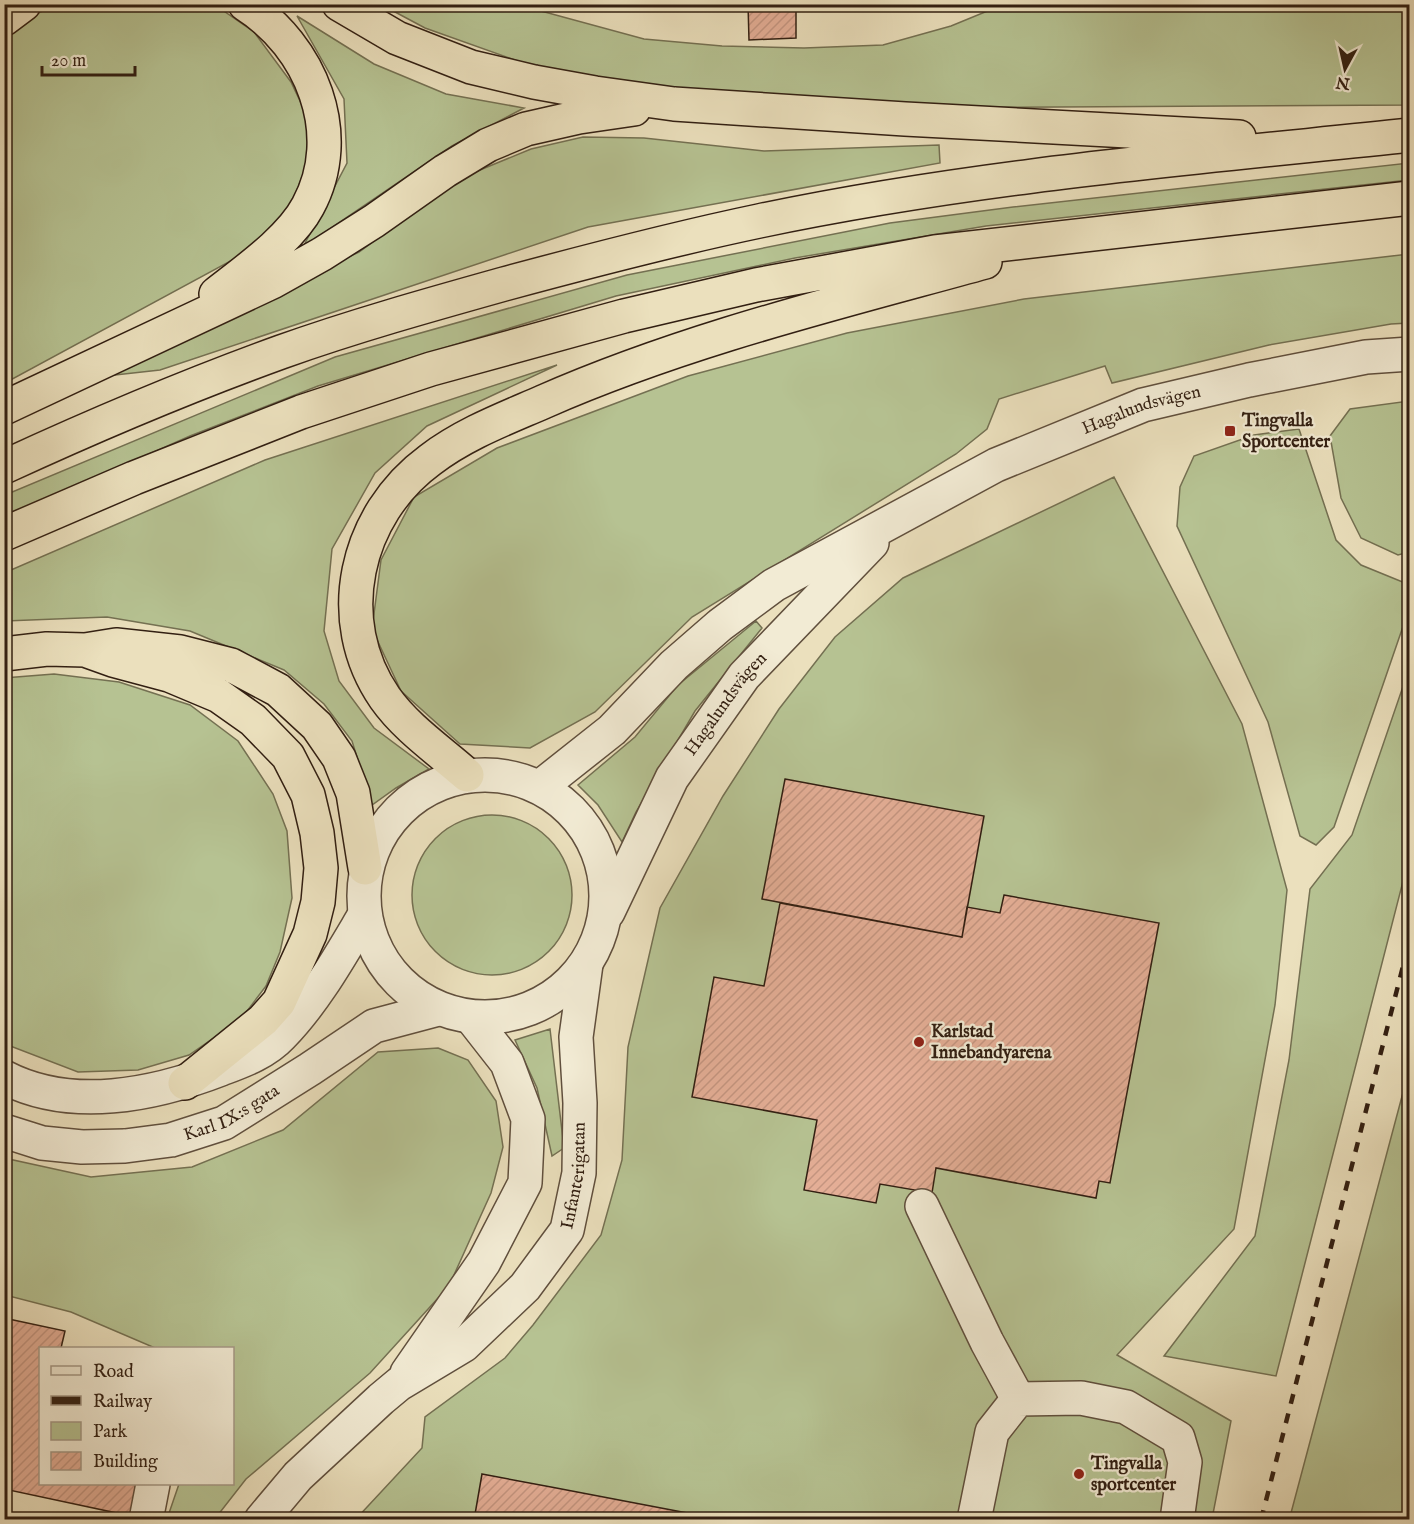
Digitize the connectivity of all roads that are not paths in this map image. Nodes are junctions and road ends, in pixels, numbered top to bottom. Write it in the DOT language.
graph roads {
  1 [pos="24,4"];
  2 [pos="245,4"];
  3 [pos="339,4"];
  4 [pos="4,18"];
  5 [pos="674,104"];
  6 [pos="1410,135"];
  7 [pos="1337,142"];
  8 [pos="1410,198"];
  9 [pos="1093,233"];
  10 [pos="179,324"];
  11 [pos="1410,354"];
  12 [pos="4,408"];
  13 [pos="4,466"];
  14 [pos="892,522"];
  15 [pos="4,534"];
  16 [pos="86,650"];
  17 [pos="4,654"];
  18 [pos="467,775"];
  19 [pos="540,787"];
  20 [pos="365,868"];
  21 [pos="364,916"];
  22 [pos="605,918"];
  23 [pos="586,964"];
  24 [pos="438,1009"];
  25 [pos="471,1017"];
  26 [pos="4,1077"];
  27 [pos="185,1083"];
  28 [pos="4,1131"];
  29 [pos="922,1206"];
  30 [pos="399,1384"];
  31 [pos="1018,1399"];
  32 [pos="153,1485"];
  33 [pos="1178,1512"];
  34 [pos="146,1520"];
  35 [pos="261,1520"];
  36 [pos="974,1520"];
  1 -- 4 [label="highway"];
  2 -- 10 [label="highway"];
  3 -- 5 [label="highway"];
  5 -- 7 [label="highway"];
  5 -- 10 [label="highway"];
  6 -- 7 [label="highway"];
  7 -- 13 [label="highway"];
  8 -- 9 [label="highway"];
  9 -- 15 [label="highway"];
  9 -- 18 [label="highway"];
  10 -- 12 [label="highway"];
  11 -- 14 [label="street, Hagalundsvägen"];
  14 -- 19 [label="street, Hagalundsvägen"];
  14 -- 22 [label="street, Hagalundsvägen"];
  16 -- 17 [label="highway"];
  16 -- 20 [label="highway"];
  16 -- 27 [label="highway"];
  18 -- 19 [label="street"];
  18 -- 20 [label="street"];
  19 -- 22 [label="street"];
  20 -- 21 [label="street"];
  21 -- 24 [label="street"];
  21 -- 27 [label="street"];
  22 -- 23 [label="street"];
  23 -- 25 [label="street"];
  23 -- 30 [label="street, Infanterigatan"];
  24 -- 25 [label="street"];
  24 -- 28 [label="street, Karl IX:s gata"];
  25 -- 30 [label="street, Infanterigatan"];
  26 -- 27 [label="street"];
  29 -- 31 [label="street"];
  30 -- 35 [label="street, Infanterigatan"];
  31 -- 33 [label="street"];
  31 -- 36 [label="street"];
  32 -- 34 [label="street"];
}
